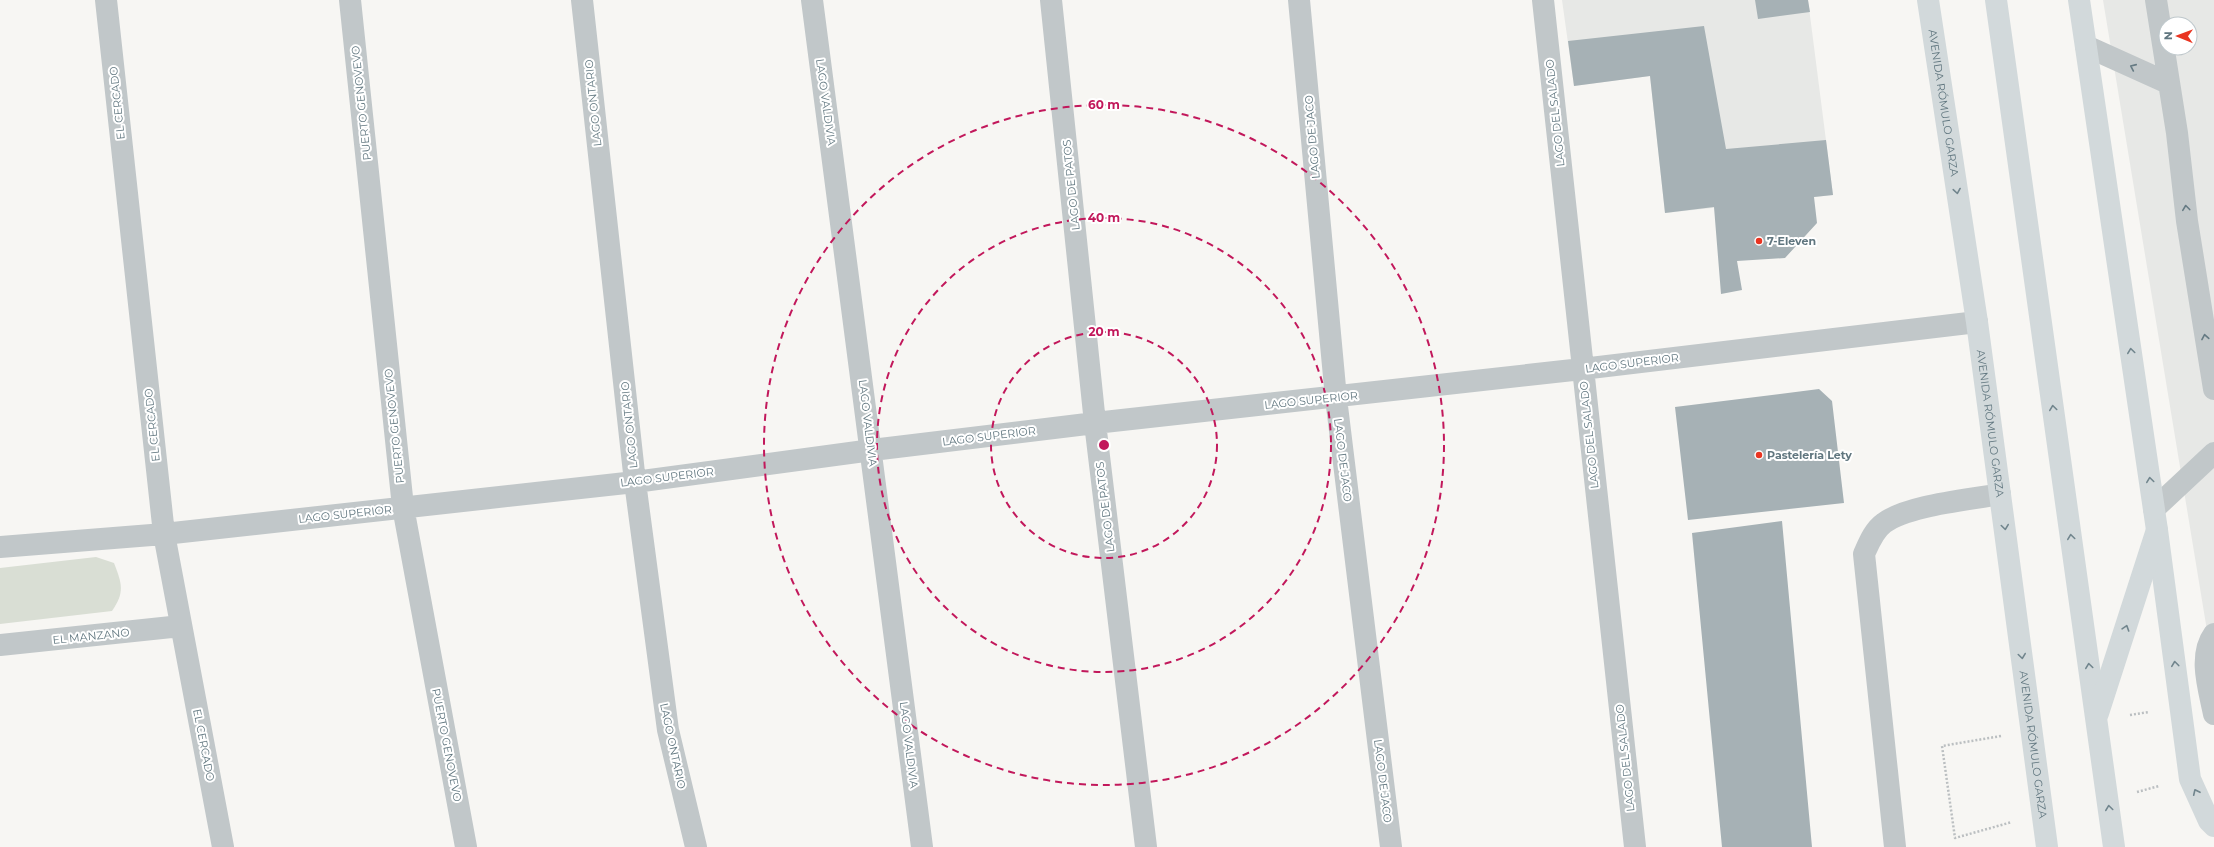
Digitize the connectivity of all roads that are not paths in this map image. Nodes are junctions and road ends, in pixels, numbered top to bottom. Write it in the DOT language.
graph roads {
  1 [pos="106,0"];
  2 [pos="350,0"];
  3 [pos="582,0"];
  4 [pos="812,0"];
  5 [pos="1052,0"];
  6 [pos="1299,0"];
  7 [pos="1543,0"];
  8 [pos="1928,0"];
  9 [pos="1996,0"];
  10 [pos="2079,0"];
  11 [pos="2156,0"];
  12 [pos="2086,46"];
  13 [pos="2168,83"];
  14 [pos="1977,322"];
  15 [pos="1582,369"];
  16 [pos="2214,389"];
  17 [pos="1336,398"];
  18 [pos="1095,424"];
  19 [pos="872,450"];
  20 [pos="2214,453"];
  21 [pos="635,482"];
  22 [pos="2000,494"];
  23 [pos="403,507"];
  24 [pos="2154,508"];
  25 [pos="2157,530"];
  26 [pos="164,534"];
  27 [pos="0,547"];
  28 [pos="181,626"];
  29 [pos="2214,634"];
  30 [pos="0,645"];
  31 [pos="2214,714"];
  32 [pos="2096,718"];
  33 [pos="2214,826"];
  34 [pos="223,847"];
  35 [pos="466,847"];
  36 [pos="696,847"];
  37 [pos="922,847"];
  38 [pos="1146,847"];
  39 [pos="1391,847"];
  40 [pos="1635,847"];
  41 [pos="1895,847"];
  42 [pos="2047,847"];
  43 [pos="2114,847"];
  1 -- 26 [label="street, EL CERCADO"];
  2 -- 23 [label="street, PUERTO GENOVEVO"];
  3 -- 21 [label="street, LAGO ONTARIO"];
  4 -- 19 [label="street, LAGO VALDIVIA"];
  5 -- 18 [label="street, LAGO DE PATOS"];
  6 -- 17 [label="street, LAGO DE JACO"];
  7 -- 15 [label="street, LAGO DEL SALADO"];
  8 -- 14 [label="main road, AVENIDA RÓMULO GARZA, one-way"];
  32 -- 9 [label="main road, one-way"];
  10 -- 12 [label="main road"];
  11 -- 13 [label="street"];
  13 -- 12 [label="street, one-way"];
  24 -- 12 [label="main road, one-way"];
  16 -- 13 [label="street, one-way"];
  14 -- 15 [label="street, LAGO SUPERIOR"];
  14 -- 22 [label="main road, AVENIDA RÓMULO GARZA"];
  15 -- 17 [label="street, LAGO SUPERIOR"];
  15 -- 40 [label="street, LAGO DEL SALADO"];
  17 -- 18 [label="street, LAGO SUPERIOR"];
  17 -- 39 [label="street, LAGO DE JACO"];
  18 -- 19 [label="street, LAGO SUPERIOR"];
  18 -- 38 [label="street, LAGO DE PATOS"];
  19 -- 21 [label="street, LAGO SUPERIOR"];
  19 -- 37 [label="street, LAGO VALDIVIA"];
  20 -- 24 [label="street"];
  21 -- 23 [label="street, LAGO SUPERIOR"];
  21 -- 36 [label="street, LAGO ONTARIO"];
  22 -- 41 [label="street"];
  22 -- 42 [label="main road, AVENIDA RÓMULO GARZA, one-way"];
  23 -- 26 [label="street, LAGO SUPERIOR"];
  23 -- 35 [label="street, PUERTO GENOVEVO"];
  24 -- 25 [label="main road"];
  32 -- 25 [label="main road, one-way"];
  33 -- 25 [label="main road, one-way"];
  26 -- 27 [label="street, LAGO SUPERIOR"];
  26 -- 28 [label="street, EL CERCADO"];
  28 -- 30 [label="street, EL MANZANO"];
  28 -- 34 [label="street, EL CERCADO"];
  29 -- 31 [label="street"];
  43 -- 32 [label="main road, one-way"];
}
